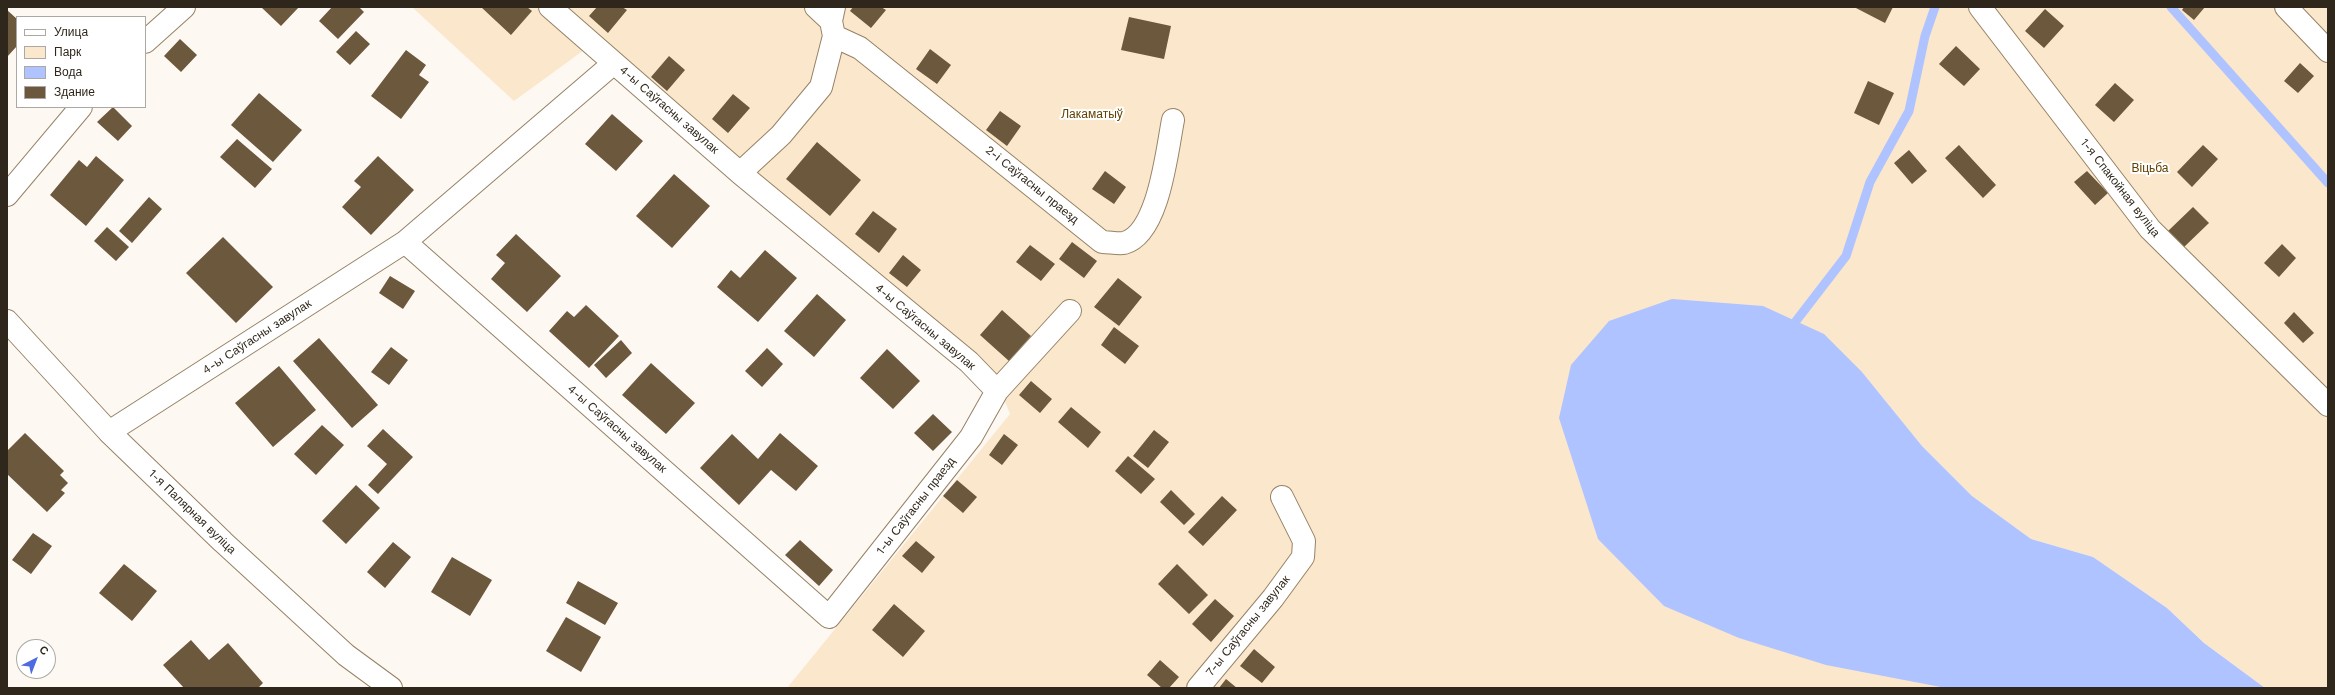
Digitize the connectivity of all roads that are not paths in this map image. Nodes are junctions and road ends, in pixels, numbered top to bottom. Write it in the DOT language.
graph roads {
  1 [pos="184,7"];
  2 [pos="550,7"];
  3 [pos="1980,7"];
  4 [pos="2286,7"];
  5 [pos="829,18"];
  6 [pos="146,41"];
  7 [pos="2328,51"];
  8 [pos="614,63"];
  9 [pos="80,108"];
  10 [pos="1173,120"];
  11 [pos="740,173"];
  12 [pos="7,195"];
  13 [pos="405,242"];
  14 [pos="1070,311"];
  15 [pos="7,322"];
  16 [pos="997,391"];
  17 [pos="2328,405"];
  18 [pos="109,432"];
  19 [pos="1282,497"];
  20 [pos="829,617"];
  21 [pos="391,688"];
  22 [pos="1198,688"];
  1 -- 6 [label="street"];
  2 -- 8 [label="street, 4-ы Саўгасны завулак"];
  3 -- 17 [label="street, 1-я Спакойная вуліца"];
  4 -- 7 [label="street"];
  5 -- 10 [label="street, 2-і Саўгасны праезд"];
  5 -- 11 [label="street"];
  8 -- 11 [label="street, 4-ы Саўгасны завулак"];
  8 -- 13 [label="street, 4-ы Саўгасны завулак"];
  9 -- 12 [label="street"];
  11 -- 16 [label="street, 4-ы Саўгасны завулак"];
  13 -- 18 [label="street, 4-ы Саўгасны завулак"];
  13 -- 20 [label="street, 4-ы Саўгасны завулак"];
  14 -- 16 [label="street, 1-ы Саўгасны праезд"];
  15 -- 18 [label="street, 1-я Палярная вуліца"];
  16 -- 20 [label="street, 1-ы Саўгасны праезд"];
  18 -- 21 [label="street, 1-я Палярная вуліца"];
  19 -- 22 [label="street, 7-ы Саўгасны завулак"];
}
